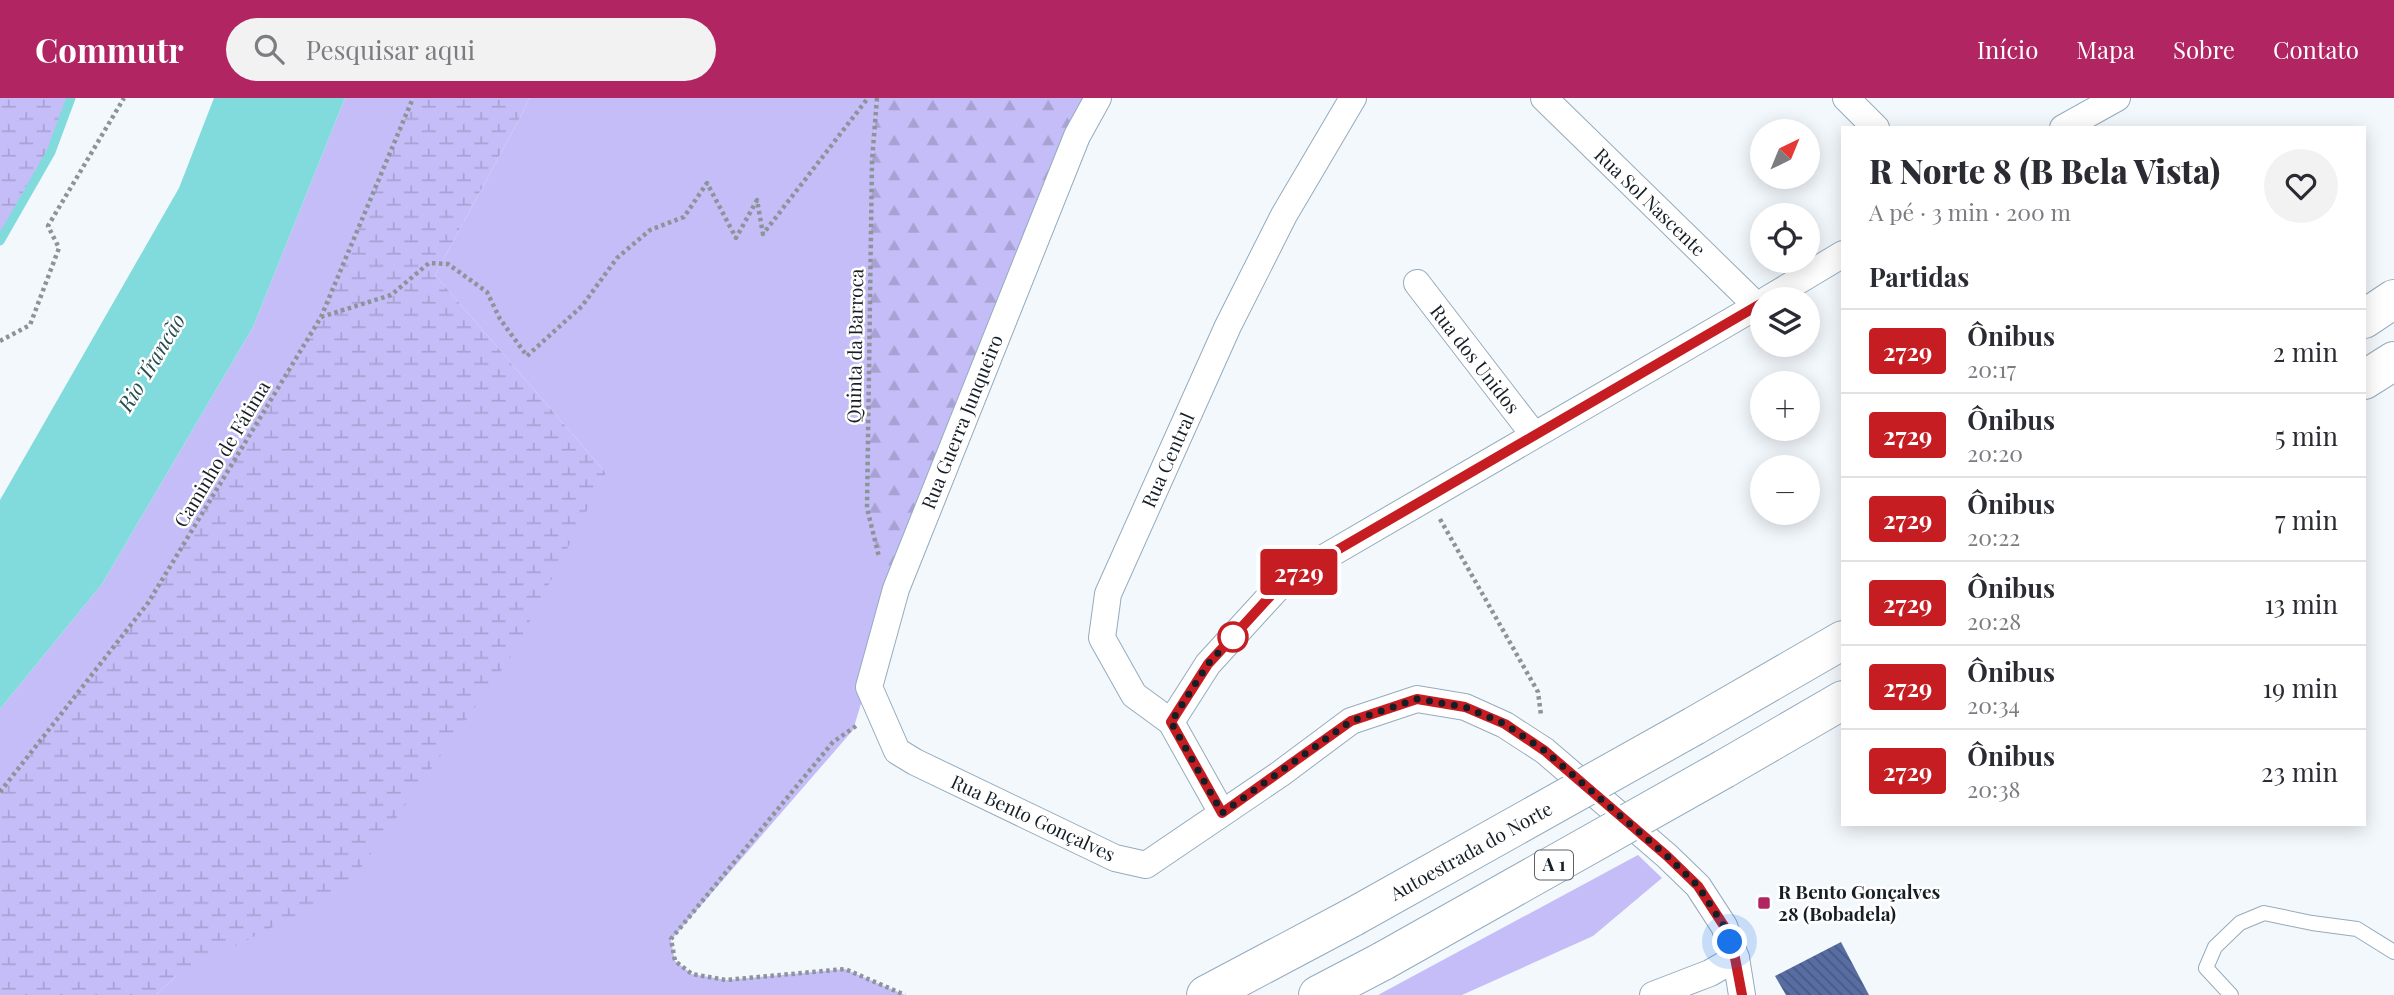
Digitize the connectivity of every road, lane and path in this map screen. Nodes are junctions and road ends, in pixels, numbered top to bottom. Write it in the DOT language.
graph roads {
  1 [pos="124,98"];
  2 [pos="413,98"];
  3 [pos="867,98"];
  4 [pos="877,98"];
  5 [pos="1098,98"];
  6 [pos="1353,98"];
  7 [pos="1544,98"];
  8 [pos="1846,98"];
  9 [pos="2117,98"];
  10 [pos="1874,126"];
  11 [pos="2067,126"];
  12 [pos="1841,255"];
  13 [pos="1417,284"];
  14 [pos="1788,287"];
  15 [pos="1750,292"];
  16 [pos="2394,299"];
  17 [pos="1750,310"];
  18 [pos="321,317"];
  19 [pos="2366,317"];
  20 [pos="0,341"];
  21 [pos="2394,361"];
  22 [pos="2366,379"];
  23 [pos="1534,435"];
  24 [pos="1427,496"];
  25 [pos="896,589"];
  26 [pos="1841,641"];
  27 [pos="1538,692"];
  28 [pos="1841,701"];
  29 [pos="879,709"];
  30 [pos="1171,722"];
  31 [pos="897,751"];
  32 [pos="0,792"];
  33 [pos="1222,813"];
  34 [pos="2394,952"];
  35 [pos="1735,958"];
  36 [pos="905,995"];
  37 [pos="1206,995"];
  38 [pos="1318,995"];
  39 [pos="1653,995"];
  40 [pos="1742,995"];
  41 [pos="2231,995"];
  1 -- 20 [label="path"];
  2 -- 18 [label="path, Caminho de Fátima"];
  3 -- 18 [label="path"];
  4 -- 25 [label="path, Quinta da Barroca"];
  5 -- 25 [label="street, Rua Guerra Junqueiro"];
  6 -- 30 [label="street, Rua Central"];
  7 -- 15 [label="street, Rua Sol Nascente"];
  8 -- 10 [label="street"];
  9 -- 11 [label="street"];
  12 -- 14 [label="street"];
  13 -- 23 [label="street, Rua dos Unidos"];
  16 -- 19 [label="highway"];
  17 -- 23 [label="street"];
  18 -- 32 [label="path, Caminho de Fátima"];
  21 -- 22 [label="highway"];
  23 -- 24 [label="street"];
  24 -- 27 [label="path"];
  24 -- 30 [label="street"];
  25 -- 29 [label="street, Rua Guerra Junqueiro"];
  26 -- 37 [label="highway, Autoestrada do Norte, bridge"];
  28 -- 38 [label="highway, A 1, bridge"];
  29 -- 31 [label="street, Rua Guerra Junqueiro"];
  29 -- 36 [label="path"];
  30 -- 33 [label="street, Rua Central"];
  31 -- 33 [label="street, Rua Bento Gonçalves"];
  33 -- 35 [label="street, Rua Bento Gonçalves"];
  34 -- 41 [label="lane"];
  35 -- 39 [label="street"];
  35 -- 40 [label="street, Rua Bento Gonçalves"];
}
